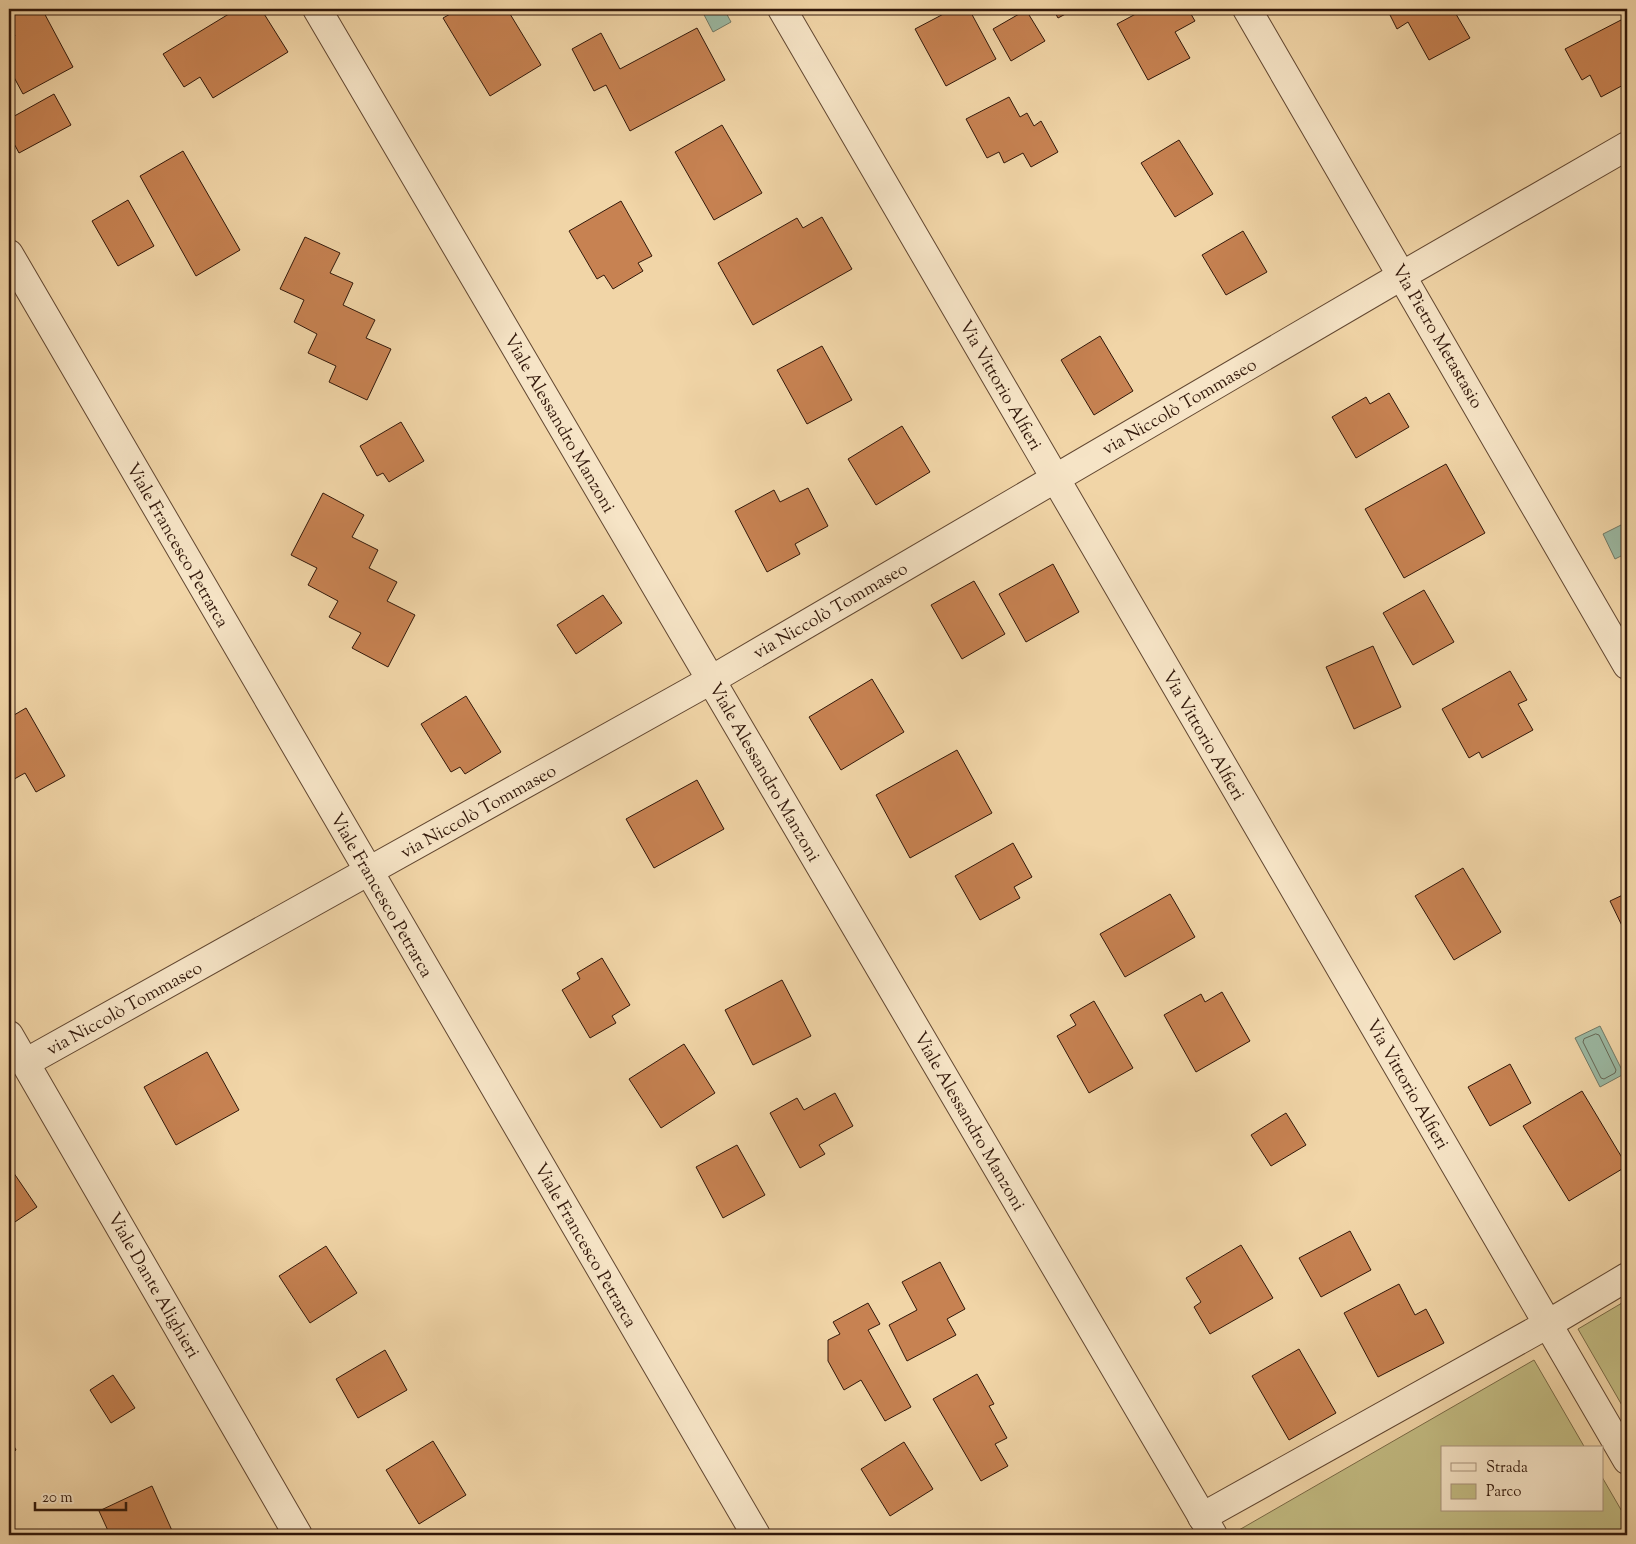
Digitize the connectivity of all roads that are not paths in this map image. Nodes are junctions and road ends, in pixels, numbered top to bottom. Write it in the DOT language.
graph roads {
  1 [pos="317,9"];
  2 [pos="782,9"];
  3 [pos="1247,9"];
  4 [pos="1627,146"];
  5 [pos="9,254"];
  6 [pos="1402,275"];
  7 [pos="1055,478"];
  8 [pos="1627,665"];
  9 [pos="711,680"];
  10 [pos="369,872"];
  11 [pos="9,1034"];
  12 [pos="25,1063"];
  13 [pos="1627,1277"];
  14 [pos="1548,1324"];
  15 [pos="1627,1460"];
  16 [pos="1207,1526"];
  17 [pos="298,1535"];
  18 [pos="756,1535"];
  1 -- 9 [label="street, Viale Alessandro Manzoni"];
  2 -- 7 [label="street, Via Vittorio Alfieri"];
  3 -- 6 [label="street, Via Pietro Metastasio"];
  4 -- 6 [label="street, via Niccolò Tommaseo"];
  5 -- 10 [label="street, Viale Francesco Petrarca"];
  6 -- 7 [label="street, via Niccolò Tommaseo"];
  6 -- 8 [label="street, Via Pietro Metastasio"];
  7 -- 9 [label="street, via Niccolò Tommaseo"];
  7 -- 14 [label="street, Via Vittorio Alfieri"];
  9 -- 10 [label="street, via Niccolò Tommaseo"];
  9 -- 16 [label="street, Viale Alessandro Manzoni"];
  10 -- 12 [label="street, via Niccolò Tommaseo"];
  10 -- 18 [label="street, Viale Francesco Petrarca"];
  11 -- 12 [label="street, Viale Dante Alighieri"];
  12 -- 17 [label="street, Viale Dante Alighieri"];
  13 -- 14 [label="street"];
  14 -- 15 [label="street, Via Vittorio Alfieri"];
  14 -- 16 [label="street"];
}
